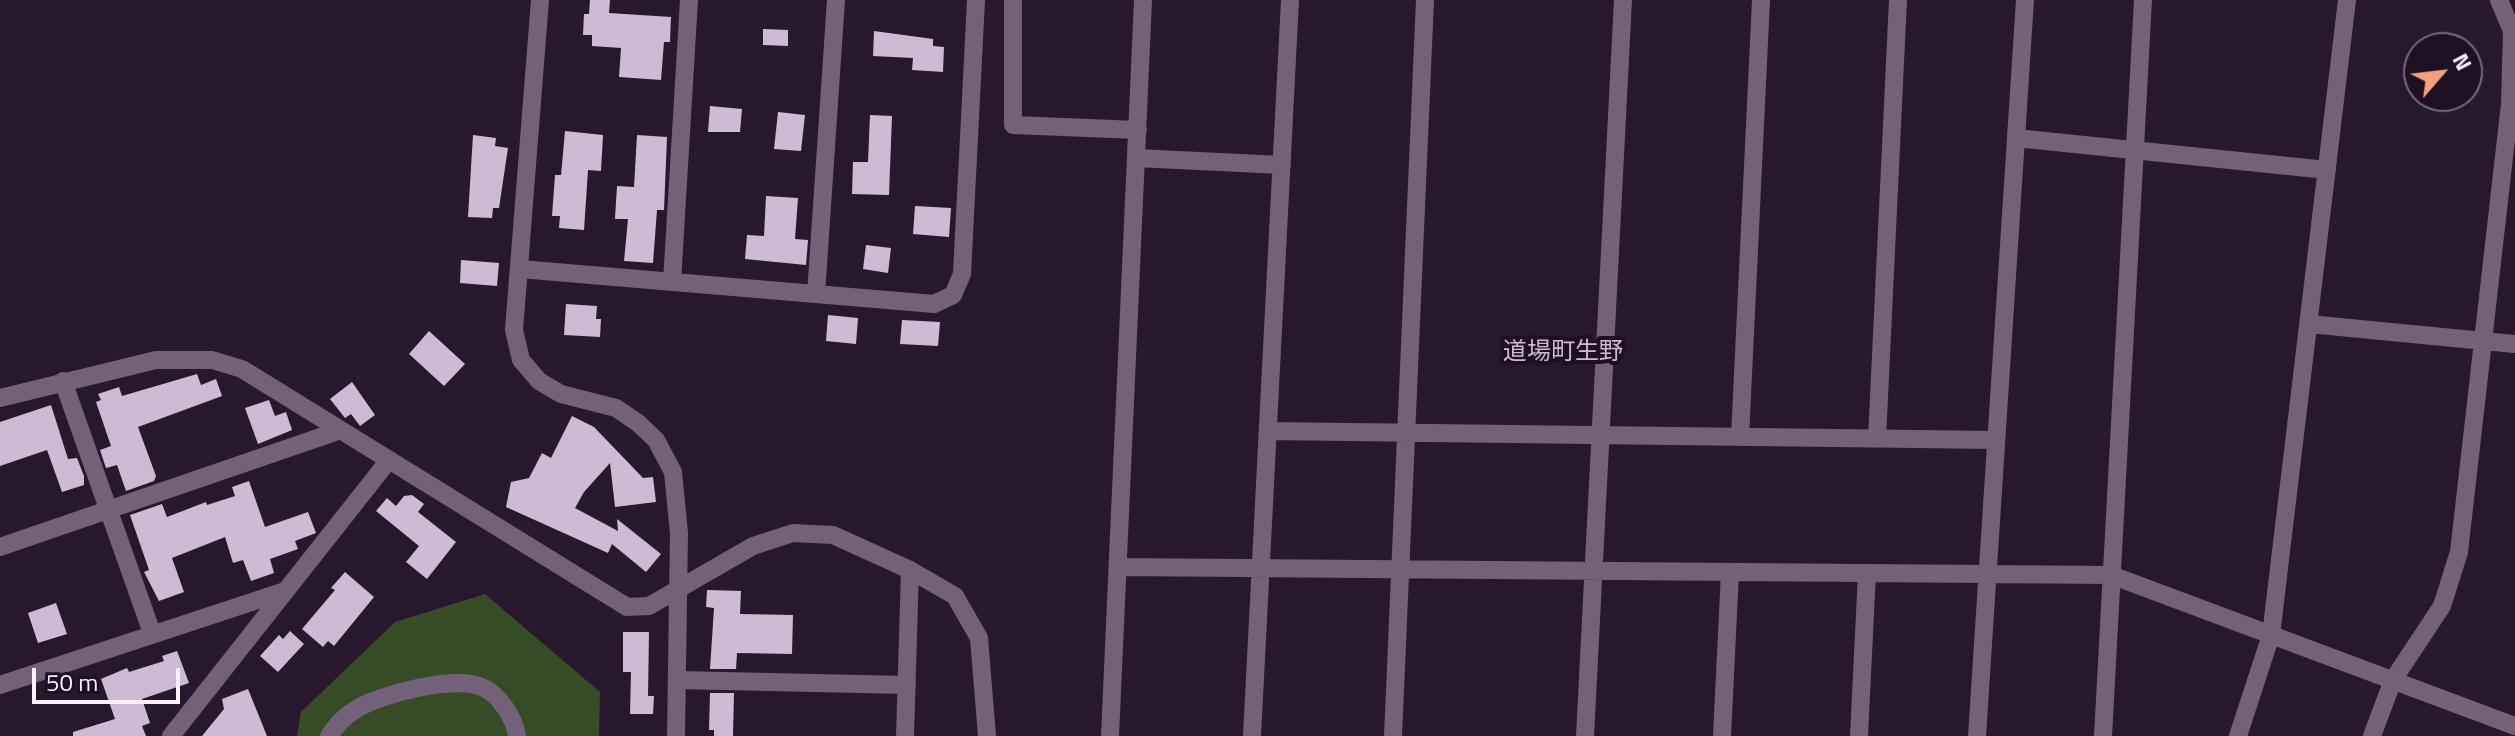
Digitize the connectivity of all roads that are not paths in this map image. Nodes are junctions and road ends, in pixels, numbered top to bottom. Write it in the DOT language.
graph roads {
  1 [pos="540,0"];
  2 [pos="689,0"];
  3 [pos="836,0"];
  4 [pos="976,0"];
  5 [pos="1013,0"];
  6 [pos="1143,0"];
  7 [pos="1290,0"];
  8 [pos="1425,0"];
  9 [pos="1623,0"];
  10 [pos="1761,0"];
  11 [pos="1898,0"];
  12 [pos="2025,0"];
  13 [pos="2143,0"];
  14 [pos="2347,0"];
  15 [pos="2499,0"];
  16 [pos="2512,104"];
  17 [pos="1138,130"];
  18 [pos="2016,138"];
  19 [pos="2135,150"];
  20 [pos="1136,158"];
  21 [pos="1282,165"];
  22 [pos="2327,170"];
  23 [pos="520,269"];
  24 [pos="672,282"];
  25 [pos="816,294"];
  26 [pos="2309,324"];
  27 [pos="2483,341"];
  28 [pos="2515,344"];
  29 [pos="63,381"];
  30 [pos="0,398"];
  31 [pos="341,430"];
  32 [pos="1268,431"];
  33 [pos="1406,433"];
  34 [pos="1601,435"];
  35 [pos="1740,437"];
  36 [pos="1877,439"];
  37 [pos="1996,440"];
  38 [pos="389,460"];
  39 [pos="108,510"];
  40 [pos="0,547"];
  41 [pos="1118,567"];
  42 [pos="1261,569"];
  43 [pos="910,570"];
  44 [pos="1400,570"];
  45 [pos="1593,571"];
  46 [pos="1730,572"];
  47 [pos="1867,573"];
  48 [pos="1988,574"];
  49 [pos="2111,575"];
  50 [pos="679,587"];
  51 [pos="285,591"];
  52 [pos="152,633"];
  53 [pos="2271,635"];
  54 [pos="677,680"];
  55 [pos="2393,680"];
  56 [pos="0,685"];
  57 [pos="907,685"];
  58 [pos="2515,726"];
  59 [pos="171,736"];
  60 [pos="329,736"];
  61 [pos="517,736"];
  62 [pos="676,736"];
  63 [pos="905,736"];
  64 [pos="987,736"];
  65 [pos="1110,736"];
  66 [pos="1252,736"];
  67 [pos="1393,736"];
  68 [pos="1585,736"];
  69 [pos="1722,736"];
  70 [pos="1859,736"];
  71 [pos="1977,736"];
  72 [pos="2103,736"];
  73 [pos="2238,736"];
  74 [pos="2372,736"];
  1 -- 23 [label="street"];
  2 -- 24 [label="street"];
  3 -- 25 [label="street"];
  4 -- 25 [label="street"];
  5 -- 17 [label="street"];
  6 -- 17 [label="street"];
  7 -- 21 [label="street"];
  8 -- 33 [label="street"];
  9 -- 34 [label="street"];
  10 -- 35 [label="street"];
  11 -- 36 [label="street"];
  12 -- 18 [label="street"];
  13 -- 19 [label="street"];
  14 -- 22 [label="street"];
  15 -- 16 [label="street"];
  16 -- 27 [label="street"];
  17 -- 20 [label="street"];
  18 -- 19 [label="street"];
  18 -- 37 [label="street"];
  19 -- 22 [label="street"];
  19 -- 49 [label="street"];
  20 -- 21 [label="street"];
  20 -- 41 [label="street"];
  21 -- 32 [label="street"];
  22 -- 26 [label="street"];
  23 -- 24 [label="street"];
  23 -- 50 [label="street"];
  24 -- 25 [label="street"];
  26 -- 27 [label="street"];
  26 -- 53 [label="street"];
  27 -- 28 [label="street"];
  27 -- 55 [label="street"];
  29 -- 30 [label="street"];
  29 -- 31 [label="street"];
  29 -- 39 [label="street"];
  31 -- 38 [label="street"];
  31 -- 39 [label="street"];
  32 -- 33 [label="street"];
  32 -- 42 [label="street"];
  33 -- 34 [label="street"];
  33 -- 44 [label="street"];
  34 -- 35 [label="street"];
  34 -- 45 [label="street"];
  35 -- 36 [label="street"];
  36 -- 37 [label="street"];
  37 -- 48 [label="street"];
  38 -- 50 [label="street"];
  38 -- 51 [label="street"];
  39 -- 40 [label="street"];
  39 -- 52 [label="street"];
  41 -- 42 [label="street"];
  41 -- 65 [label="street"];
  42 -- 44 [label="street"];
  42 -- 66 [label="street"];
  43 -- 50 [label="street"];
  43 -- 57 [label="street"];
  43 -- 64 [label="street"];
  44 -- 45 [label="street"];
  44 -- 67 [label="street"];
  45 -- 46 [label="street"];
  45 -- 68 [label="street"];
  46 -- 47 [label="street"];
  46 -- 69 [label="street"];
  47 -- 48 [label="street"];
  47 -- 70 [label="street"];
  48 -- 49 [label="street"];
  48 -- 71 [label="street"];
  49 -- 53 [label="street"];
  49 -- 72 [label="street"];
  50 -- 54 [label="street"];
  51 -- 52 [label="street"];
  51 -- 59 [label="street"];
  52 -- 56 [label="street"];
  53 -- 55 [label="street"];
  53 -- 73 [label="street"];
  54 -- 57 [label="street"];
  54 -- 62 [label="street"];
  55 -- 58 [label="street"];
  55 -- 74 [label="street"];
  57 -- 63 [label="street"];
  60 -- 61 [label="street"];
}
